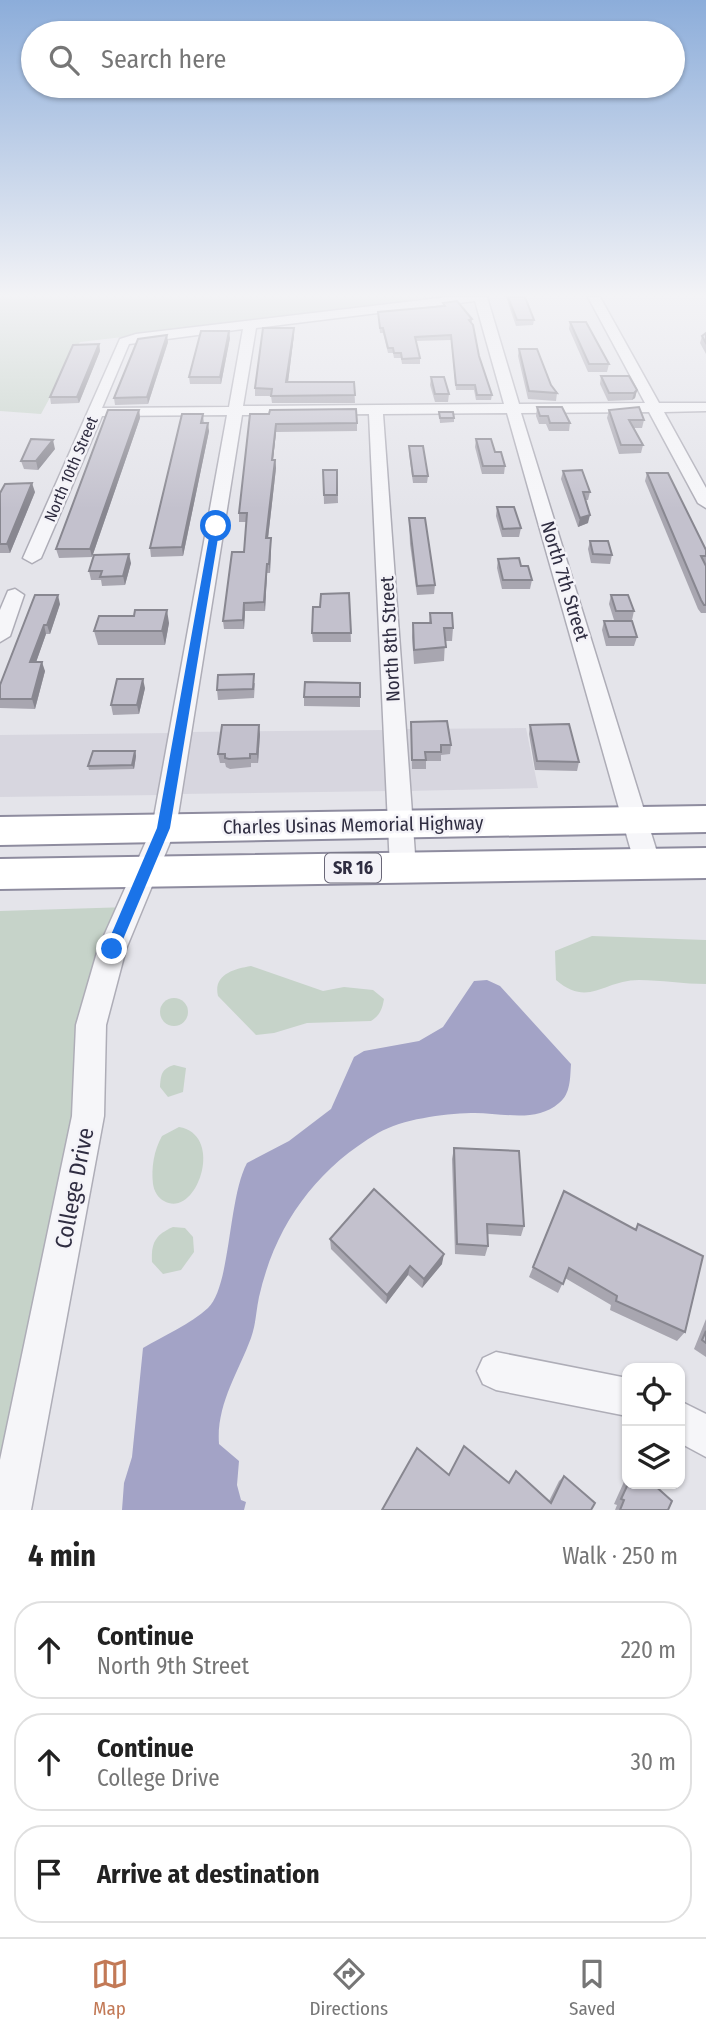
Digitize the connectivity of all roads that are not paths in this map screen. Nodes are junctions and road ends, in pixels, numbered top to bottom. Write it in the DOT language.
graph roads {
  1 [pos="113,367"];
  2 [pos="244,367"];
  3 [pos="502,367"];
  4 [pos="633,367"];
  5 [pos="706,407"];
  6 [pos="656,408"];
  7 [pos="514,409"];
  8 [pos="376,411"];
  9 [pos="97,412"];
  10 [pos="237,412"];
  11 [pos="706,503"];
  12 [pos="32,558"];
  13 [pos="15,595"];
  14 [pos="2,631"];
  15 [pos="706,818"];
  16 [pos="635,820"];
  17 [pos="400,825"];
  18 [pos="164,828"];
  19 [pos="0,831"];
  20 [pos="706,863"];
  21 [pos="648,865"];
  22 [pos="403,868"];
  23 [pos="143,870"];
  24 [pos="0,874"];
  25 [pos="496,1371"];
  26 [pos="622,1395"];
  27 [pos="685,1423"];
  28 [pos="706,1437"];
  29 [pos="10,1510"];
  1 -- 9 [label="street, North 10th Street"];
  2 -- 10 [label="street, College Drive"];
  3 -- 7 [label="street, North 7th Street"];
  4 -- 6 [label="street"];
  5 -- 6 [label="street"];
  6 -- 7 [label="street"];
  6 -- 11 [label="street"];
  7 -- 8 [label="street"];
  7 -- 16 [label="street, North 7th Street"];
  8 -- 10 [label="street"];
  8 -- 17 [label="street, North 8th Street"];
  9 -- 10 [label="street"];
  9 -- 12 [label="street, North 10th Street"];
  10 -- 18 [label="street, College Drive"];
  13 -- 14 [label="street"];
  15 -- 16 [label="highway, Charles Usinas Memorial Highway / SR 16"];
  16 -- 17 [label="highway, Charles Usinas Memorial Highway / SR 16"];
  16 -- 21 [label="street, North 7th Street"];
  17 -- 18 [label="highway, Charles Usinas Memorial Highway / SR 16"];
  17 -- 22 [label="street, North 8th Street"];
  18 -- 19 [label="highway, Charles Usinas Memorial Highway / SR 16"];
  18 -- 23 [label="street, College Drive"];
  20 -- 21 [label="highway, SR 16"];
  21 -- 22 [label="highway, SR 16"];
  22 -- 23 [label="highway, SR 16"];
  23 -- 24 [label="highway, SR 16"];
  23 -- 29 [label="street, College Drive"];
  25 -- 26 [label="street"];
  27 -- 28 [label="street"];
}
